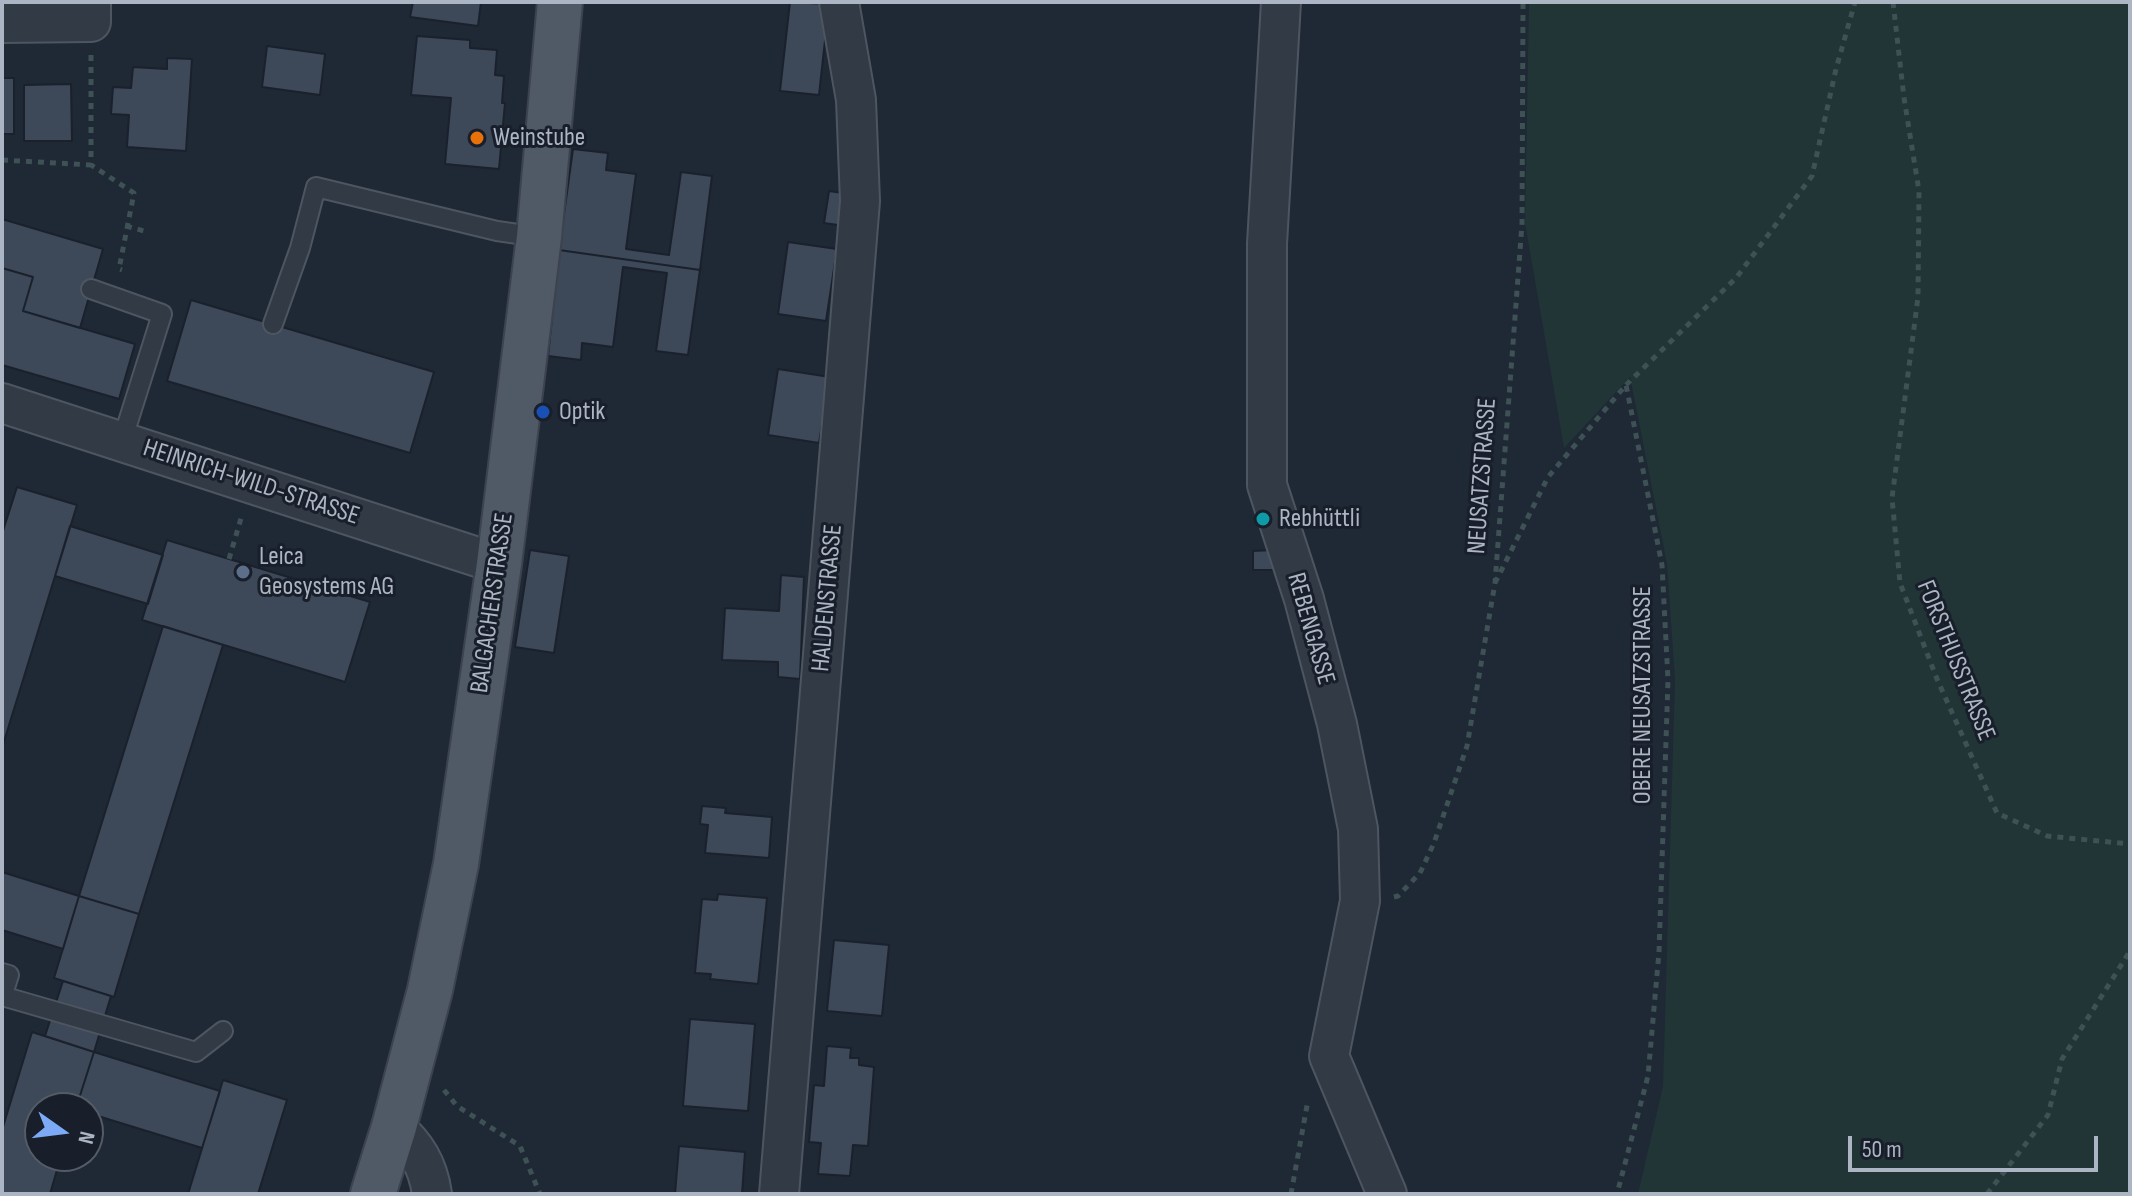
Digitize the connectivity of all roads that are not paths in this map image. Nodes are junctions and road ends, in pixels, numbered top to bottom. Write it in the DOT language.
graph roads {
  1 [pos="560,2"];
  2 [pos="839,2"];
  3 [pos="1281,2"];
  4 [pos="91,12"];
  5 [pos="2,23"];
  6 [pos="539,237"];
  7 [pos="91,289"];
  8 [pos="273,324"];
  9 [pos="2,403"];
  10 [pos="122,441"];
  11 [pos="499,564"];
  12 [pos="2,973"];
  13 [pos="2,997"];
  14 [pos="223,1031"];
  15 [pos="394,1127"];
  16 [pos="373,1194"];
  17 [pos="432,1194"];
  18 [pos="779,1194"];
  19 [pos="1387,1194"];
  1 -- 6 [label="main road, BALGACHERSTRASSE"];
  2 -- 18 [label="street, HALDENSTRASSE"];
  3 -- 19 [label="street, REBENGASSE"];
  4 -- 5 [label="street"];
  6 -- 8 [label="lane"];
  6 -- 11 [label="main road, BALGACHERSTRASSE"];
  7 -- 10 [label="lane"];
  9 -- 10 [label="street, HEINRICH-WILD-STRASSE"];
  10 -- 11 [label="street, HEINRICH-WILD-STRASSE"];
  11 -- 15 [label="main road, BALGACHERSTRASSE"];
  12 -- 13 [label="lane"];
  13 -- 14 [label="lane"];
  15 -- 16 [label="main road, BALGACHERSTRASSE"];
  15 -- 17 [label="street"];
}
